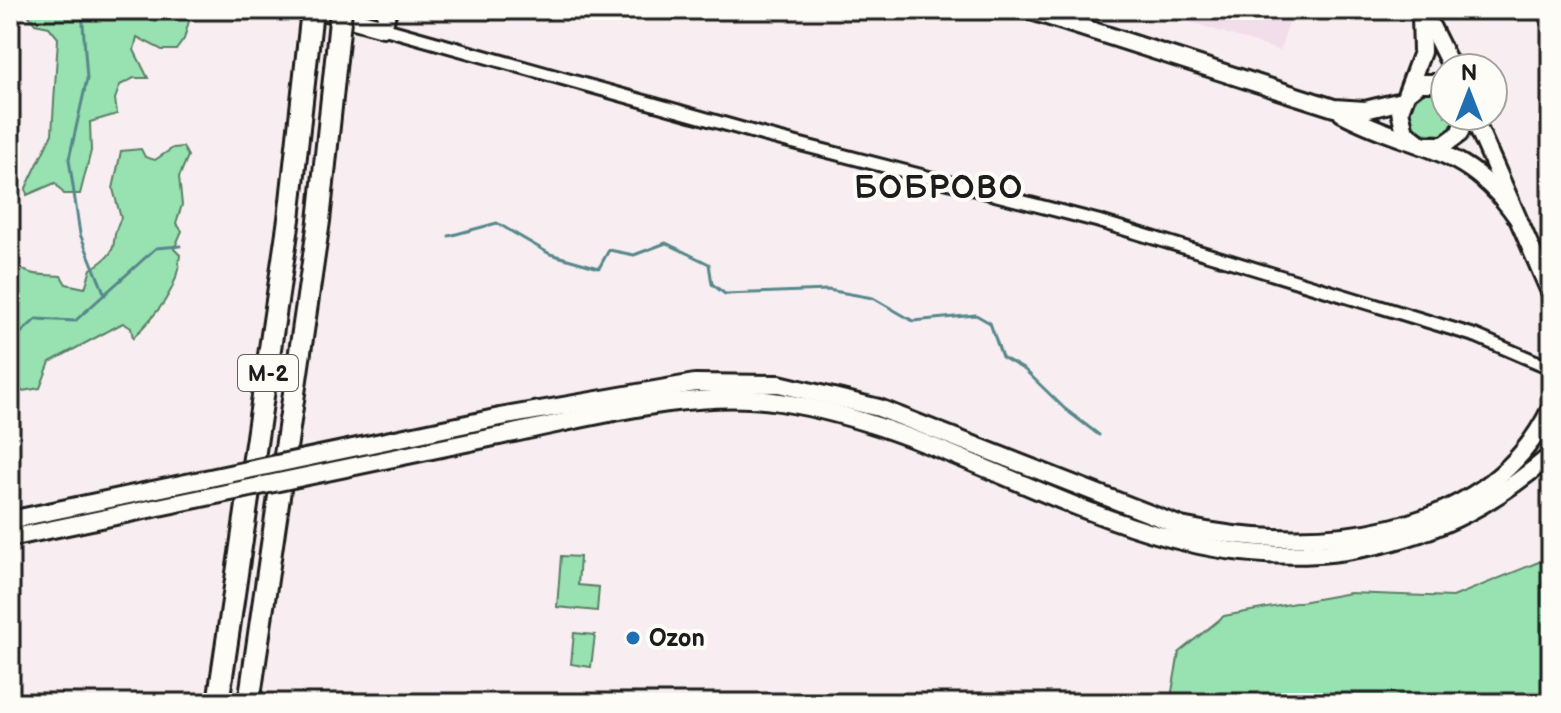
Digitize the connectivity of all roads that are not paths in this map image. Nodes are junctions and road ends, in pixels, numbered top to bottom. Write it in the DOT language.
graph roads {
  1 [pos="315,10"];
  2 [pos="341,10"];
  3 [pos="388,10"];
  4 [pos="1028,10"];
  5 [pos="1420,13"];
  6 [pos="383,28"];
  7 [pos="1444,52"];
  8 [pos="1429,83"];
  9 [pos="1402,101"];
  10 [pos="1334,108"];
  11 [pos="1459,132"];
  12 [pos="1480,132"];
  13 [pos="1422,145"];
  14 [pos="1516,216"];
  15 [pos="1551,294"];
  16 [pos="1551,368"];
  17 [pos="1551,408"];
  18 [pos="1551,455"];
  19 [pos="10,520"];
  20 [pos="10,538"];
  21 [pos="218,703"];
  22 [pos="249,703"];
  1 -- 6 [label="street"];
  1 -- 21 [label="highway, М-2"];
  2 -- 22 [label="highway, М-2, bridge"];
  3 -- 6 [label="street"];
  4 -- 10 [label="street"];
  5 -- 7 [label="street"];
  5 -- 9 [label="street"];
  6 -- 16 [label="street"];
  8 -- 9 [label="street"];
  9 -- 10 [label="street"];
  9 -- 13 [label="street"];
  10 -- 13 [label="street"];
  11 -- 13 [label="street"];
  12 -- 14 [label="street"];
  13 -- 14 [label="street"];
  14 -- 15 [label="street"];
  17 -- 19 [label="street, bridge"];
  18 -- 20 [label="street, bridge"];
}
